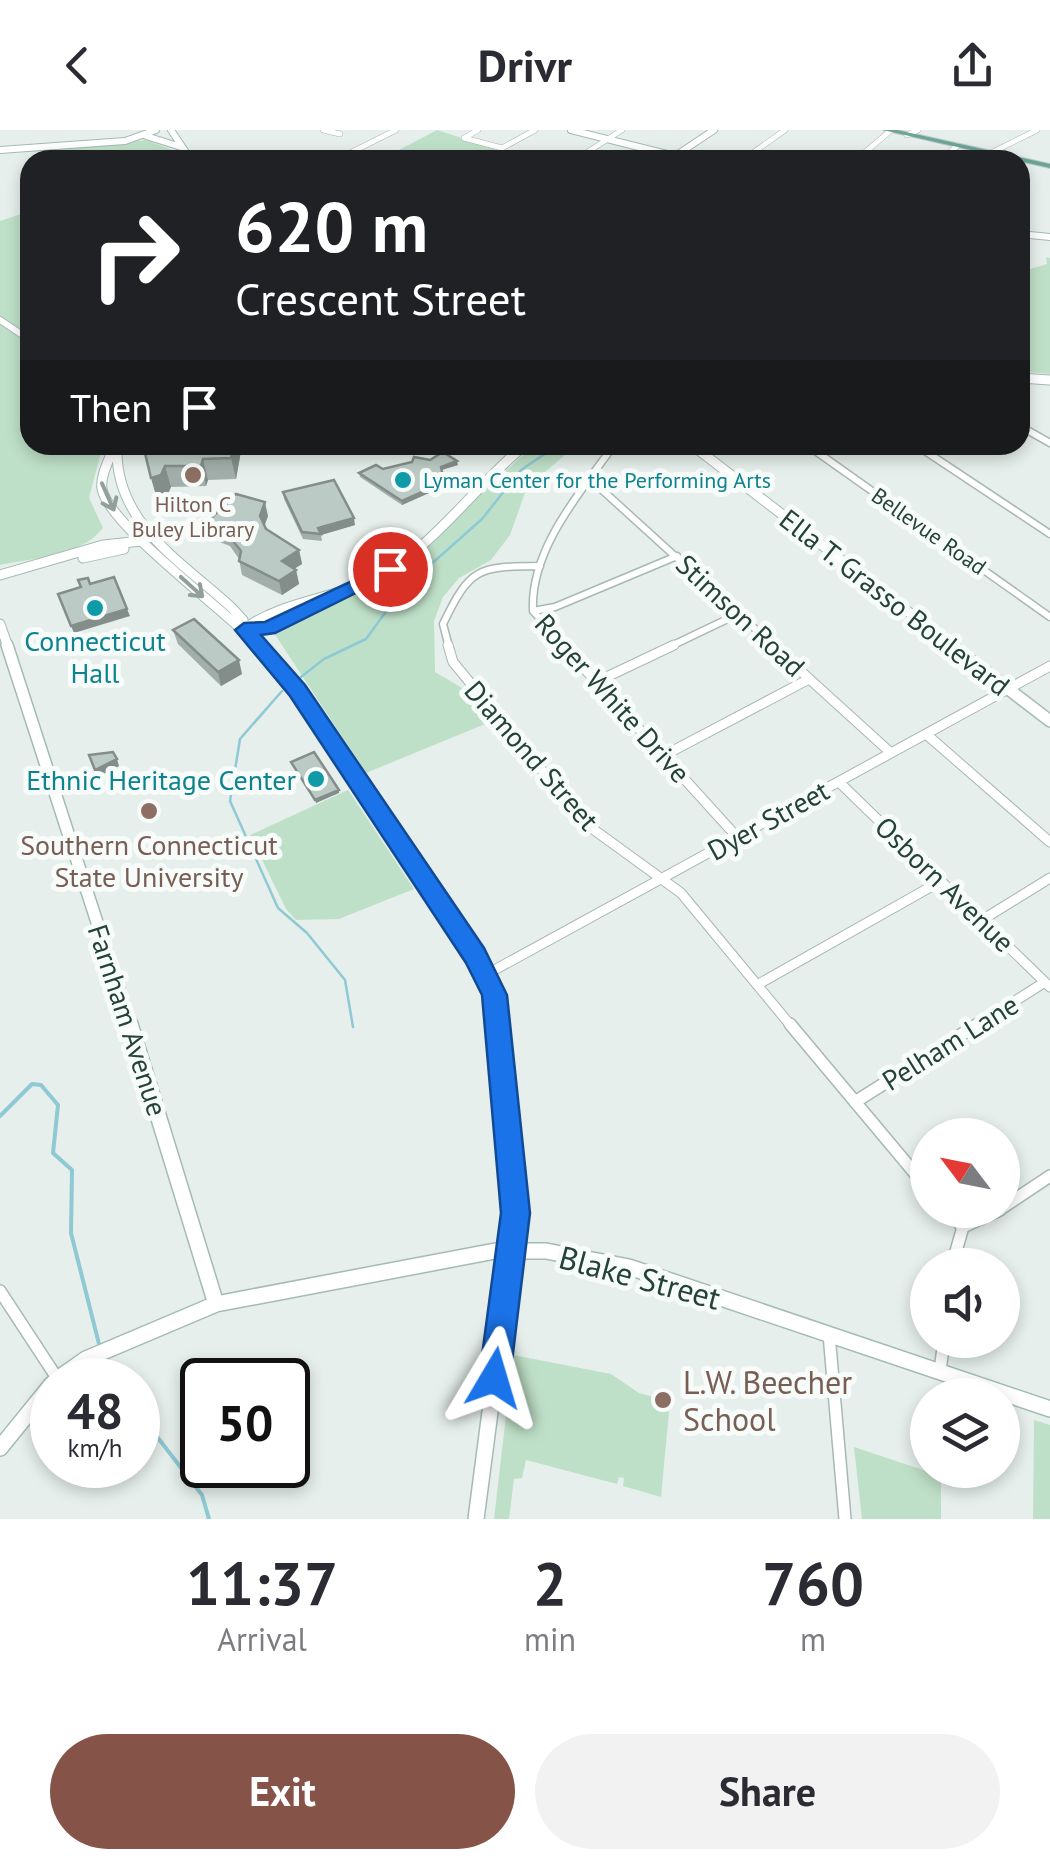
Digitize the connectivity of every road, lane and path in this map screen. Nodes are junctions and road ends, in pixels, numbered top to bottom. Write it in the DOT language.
graph roads {
  1 [pos="156,130"];
  2 [pos="171,130"];
  3 [pos="323,130"];
  4 [pos="396,130"];
  5 [pos="478,130"];
  6 [pos="535,130"];
  7 [pos="572,130"];
  8 [pos="622,130"];
  9 [pos="714,130"];
  10 [pos="786,130"];
  11 [pos="888,130"];
  12 [pos="918,130"];
  13 [pos="1037,130"];
  14 [pos="340,134"];
  15 [pos="907,135"];
  16 [pos="146,136"];
  17 [pos="608,139"];
  18 [pos="957,146"];
  19 [pos="181,147"];
  20 [pos="0,150"];
  21 [pos="184,150"];
  22 [pos="356,150"];
  23 [pos="591,150"];
  24 [pos="645,150"];
  25 [pos="684,150"];
  26 [pos="757,150"];
  27 [pos="867,150"];
  28 [pos="952,150"];
  29 [pos="976,150"];
  30 [pos="997,150"];
  31 [pos="113,455"];
  32 [pos="117,455"];
  33 [pos="515,455"];
  34 [pos="607,455"];
  35 [pos="705,455"];
  36 [pos="822,455"];
  37 [pos="931,455"];
  38 [pos="590,479"];
  39 [pos="126,526"];
  40 [pos="1050,534"];
  41 [pos="153,536"];
  42 [pos="142,541"];
  43 [pos="103,545"];
  44 [pos="677,556"];
  45 [pos="59,560"];
  46 [pos="540,566"];
  47 [pos="0,575"];
  48 [pos="533,611"];
  49 [pos="738,614"];
  50 [pos="1050,617"];
  51 [pos="0,624"];
  52 [pos="244,630"];
  53 [pos="1050,666"];
  54 [pos="809,679"];
  55 [pos="596,682"];
  56 [pos="1008,689"];
  57 [pos="1050,721"];
  58 [pos="926,734"];
  59 [pos="891,753"];
  60 [pos="663,756"];
  61 [pos="839,782"];
  62 [pos="738,837"];
  63 [pos="1050,842"];
  64 [pos="663,878"];
  65 [pos="1050,878"];
  66 [pos="941,881"];
  67 [pos="982,920"];
  68 [pos="487,974"];
  69 [pos="1047,984"];
  70 [pos="758,985"];
  71 [pos="854,1102"];
  72 [pos="910,1168"];
  73 [pos="1050,1176"];
  74 [pos="1020,1196"];
  75 [pos="512,1250"];
  76 [pos="0,1291"];
  77 [pos="216,1304"];
  78 [pos="828,1334"];
  79 [pos="41,1358"];
  80 [pos="88,1358"];
  81 [pos="942,1358"];
  82 [pos="940,1371"];
  83 [pos="1050,1408"];
  84 [pos="30,1411"];
  85 [pos="0,1448"];
  86 [pos="476,1519"];
  87 [pos="845,1519"];
  1 -- 16 [label="main road"];
  2 -- 19 [label="main road"];
  3 -- 14 [label="street"];
  4 -- 22 [label="street"];
  5 -- 6 [label="street"];
  7 -- 17 [label="main road"];
  8 -- 17 [label="street"];
  9 -- 25 [label="main road"];
  10 -- 26 [label="street"];
  11 -- 15 [label="main road"];
  11 -- 27 [label="street"];
  12 -- 15 [label="street"];
  13 -- 30 [label="street"];
  15 -- 18 [label="main road"];
  16 -- 19 [label="main road"];
  16 -- 20 [label="main road"];
  17 -- 23 [label="street"];
  17 -- 24 [label="main road"];
  18 -- 28 [label="street"];
  18 -- 29 [label="main road"];
  19 -- 21 [label="main road"];
  31 -- 39 [label="main road, one-way"];
  32 -- 41 [label="main road"];
  33 -- 52 [label="main road"];
  34 -- 38 [label="street, Roger White Drive"];
  35 -- 56 [label="main road, Ella T. Grasso Boulevard"];
  36 -- 50 [label="street, Bellevue Road"];
  37 -- 40 [label="street"];
  38 -- 44 [label="street, Stimson Road"];
  38 -- 46 [label="street, Roger White Drive"];
  39 -- 42 [label="main road"];
  39 -- 43 [label="main road"];
  41 -- 42 [label="main road"];
  41 -- 52 [label="main road"];
  42 -- 43 [label="main road"];
  42 -- 45 [label="main road"];
  42 -- 52 [label="main road, one-way"];
  43 -- 45 [label="main road"];
  44 -- 48 [label="street"];
  44 -- 49 [label="street, Stimson Road"];
  45 -- 47 [label="main road"];
  46 -- 48 [label="street, Roger White Drive"];
  46 -- 64 [label="street, Diamond Street"];
  48 -- 55 [label="street, Roger White Drive"];
  49 -- 54 [label="street, Stimson Road"];
  49 -- 55 [label="street"];
  51 -- 77 [label="main road, Farnham Avenue"];
  52 -- 68 [label="main road"];
  53 -- 56 [label="street, Dyer Street"];
  54 -- 59 [label="street, Stimson Road"];
  54 -- 60 [label="street"];
  55 -- 60 [label="street, Roger White Drive"];
  56 -- 57 [label="main road, Ella T. Grasso Boulevard"];
  56 -- 58 [label="street, Dyer Street"];
  58 -- 59 [label="street, Dyer Street"];
  58 -- 63 [label="street"];
  59 -- 61 [label="street, Dyer Street"];
  60 -- 62 [label="street, Roger White Drive"];
  61 -- 62 [label="street, Dyer Street"];
  61 -- 66 [label="street, Osborn Avenue"];
  62 -- 64 [label="street, Dyer Street"];
  64 -- 68 [label="street, Dyer Street"];
  64 -- 70 [label="street, Diamond Street"];
  65 -- 67 [label="street"];
  66 -- 67 [label="street, Osborn Avenue"];
  66 -- 70 [label="street"];
  67 -- 69 [label="street, Osborn Avenue"];
  68 -- 75 [label="main road"];
  69 -- 71 [label="street, Pelham Lane"];
  70 -- 71 [label="street, Diamond Street"];
  71 -- 72 [label="street, Diamond Street"];
  73 -- 74 [label="street"];
  75 -- 77 [label="main road, Blake Street"];
  75 -- 78 [label="main road, Blake Street"];
  75 -- 86 [label="main road"];
  76 -- 79 [label="street"];
  77 -- 80 [label="main road, Blake Street"];
  78 -- 82 [label="main road, Blake Street"];
  78 -- 87 [label="street"];
  81 -- 82 [label="street"];
  82 -- 83 [label="main road, Blake Street"];
  84 -- 85 [label="main road, Blake Street"];
}
